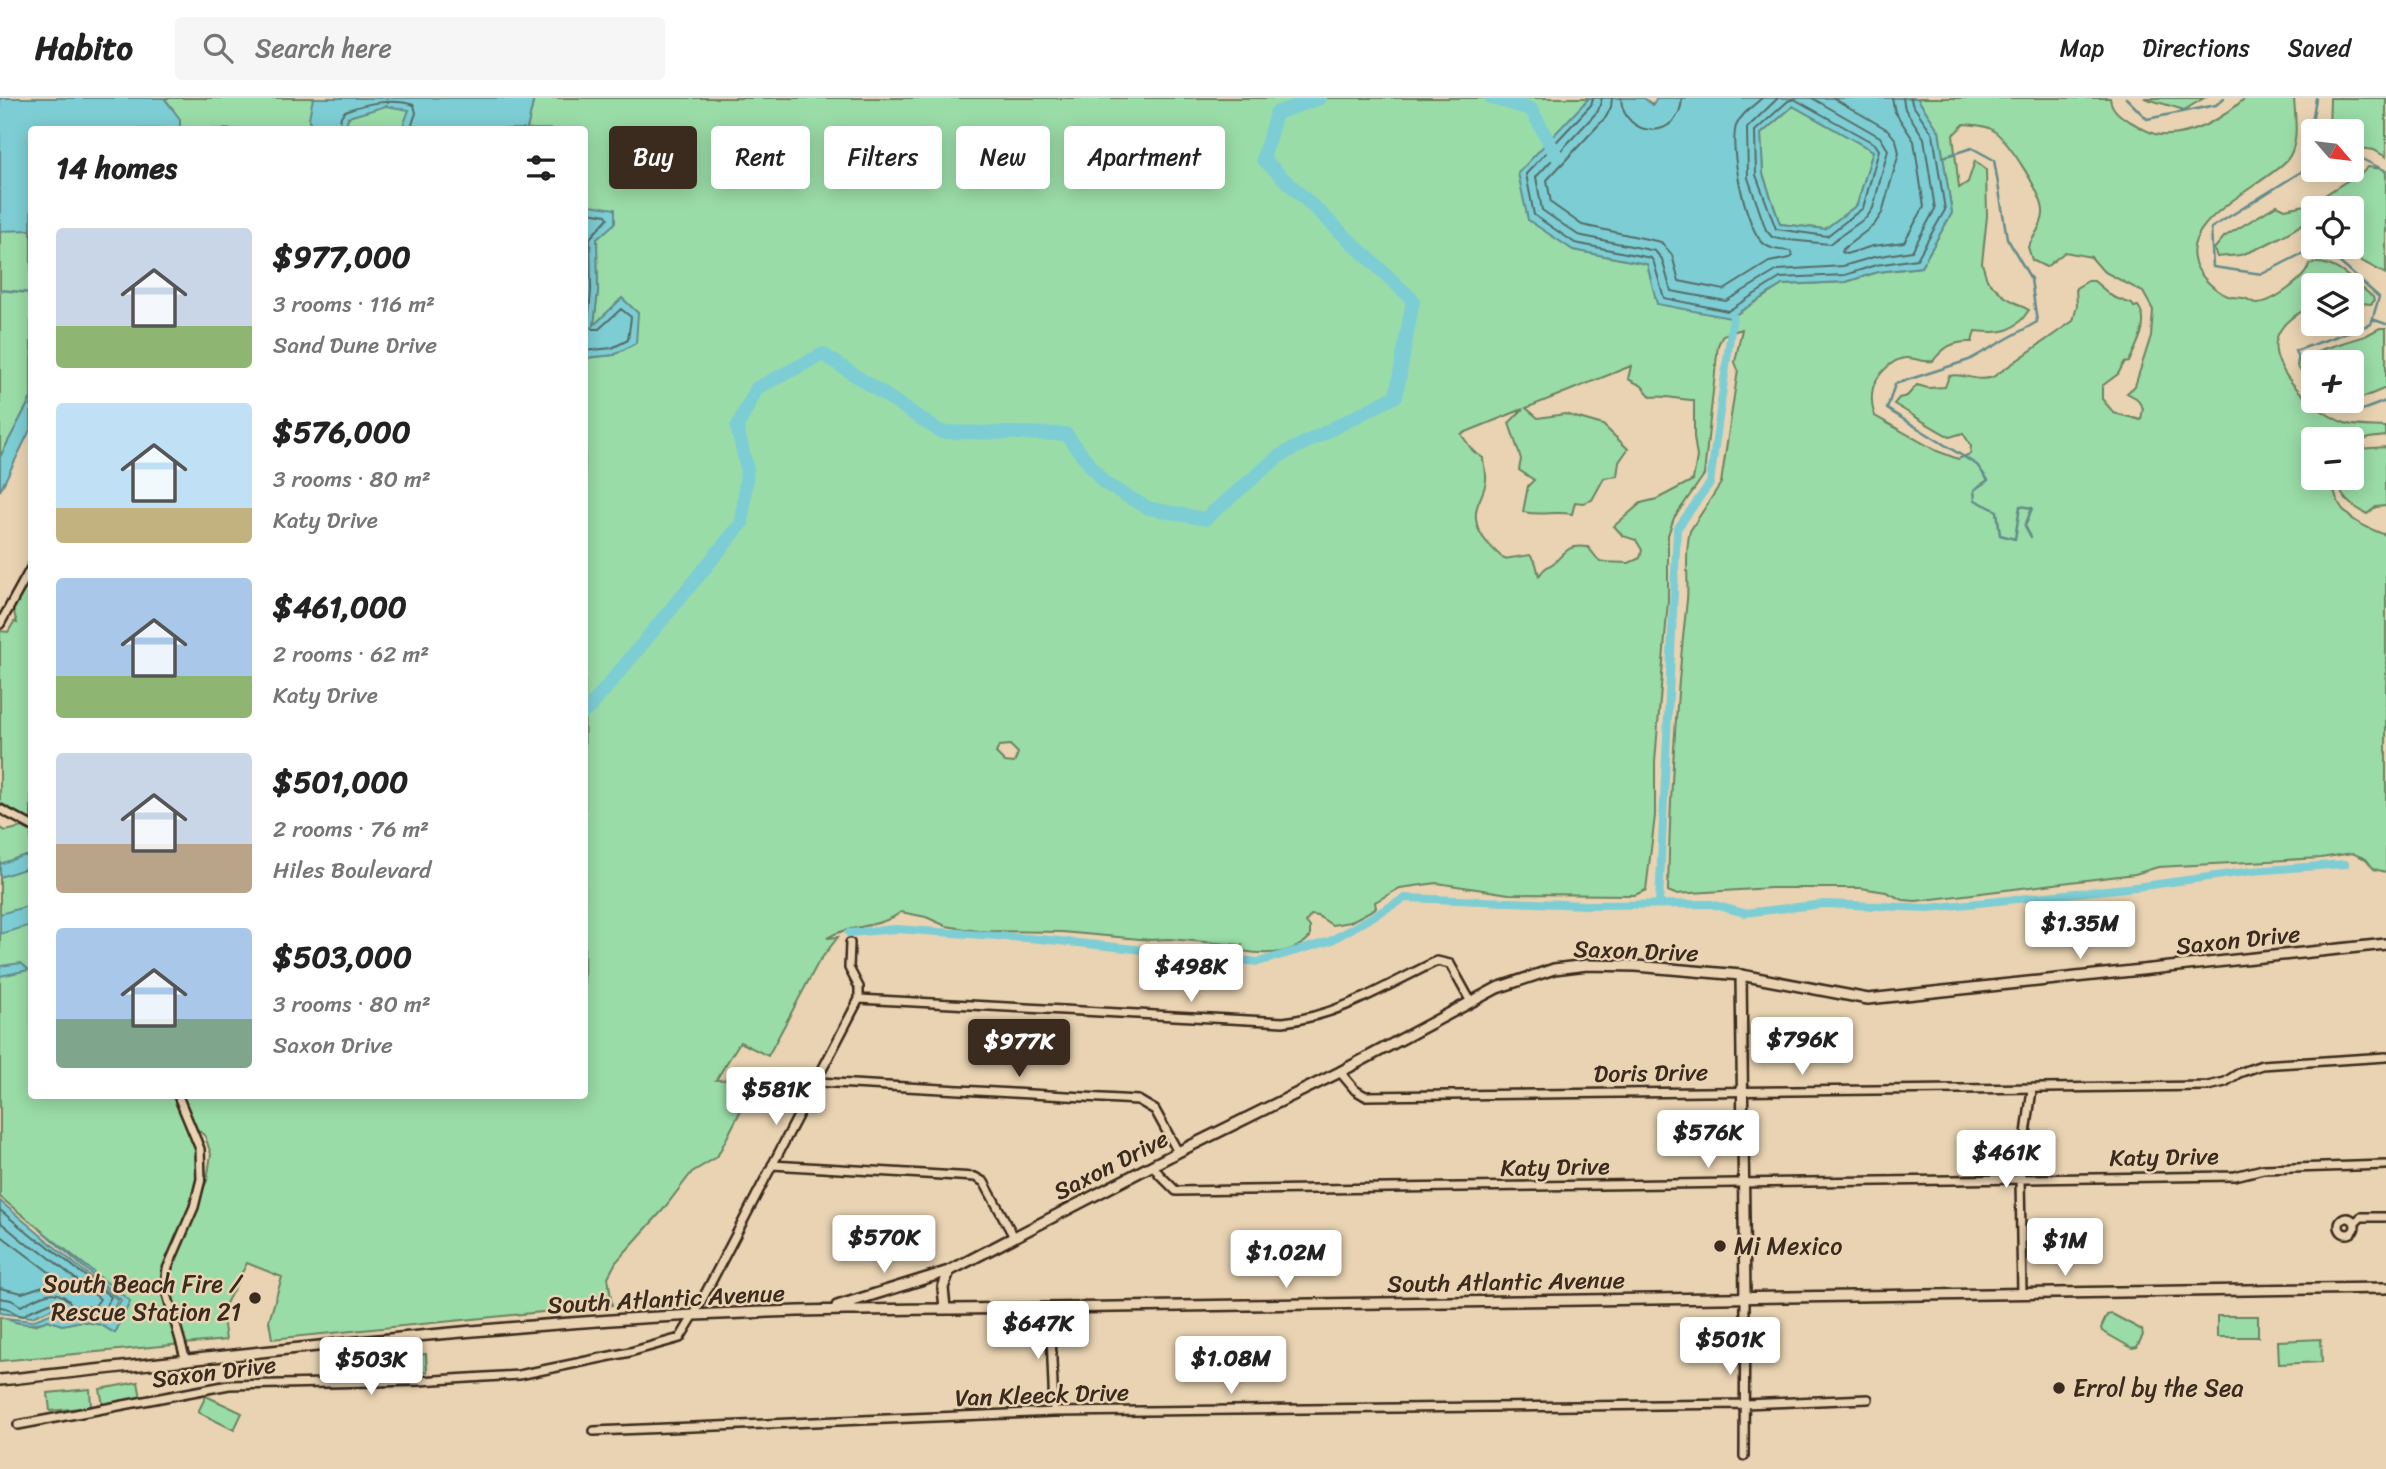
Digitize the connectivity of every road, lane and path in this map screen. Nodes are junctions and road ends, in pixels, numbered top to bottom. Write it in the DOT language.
graph roads {
  1 [pos="28,573"];
  2 [pos="0,624"];
  3 [pos="0,809"];
  4 [pos="28,824"];
  5 [pos="850,943"];
  6 [pos="2386,944"];
  7 [pos="1741,975"];
  8 [pos="859,999"];
  9 [pos="1471,1002"];
  10 [pos="2386,1057"];
  11 [pos="1340,1072"];
  12 [pos="817,1082"];
  13 [pos="2032,1089"];
  14 [pos="1741,1091"];
  15 [pos="179,1099"];
  16 [pos="1178,1152"];
  17 [pos="2386,1164"];
  18 [pos="1153,1165"];
  19 [pos="772,1166"];
  20 [pos="2020,1179"];
  21 [pos="1744,1183"];
  22 [pos="2386,1217"];
  23 [pos="2355,1223"];
  24 [pos="1014,1237"];
  25 [pos="949,1271"];
  26 [pos="2386,1288"];
  27 [pos="2022,1294"];
  28 [pos="1745,1298"];
  29 [pos="945,1308"];
  30 [pos="1050,1308"];
  31 [pos="827,1309"];
  32 [pos="694,1315"];
  33 [pos="186,1361"];
  34 [pos="0,1380"];
  35 [pos="1868,1399"];
  36 [pos="1744,1404"];
  37 [pos="1054,1412"];
  38 [pos="18,1425"];
  39 [pos="594,1431"];
  40 [pos="1744,1456"];
  1 -- 2 [label="street"];
  3 -- 4 [label="street"];
  5 -- 8 [label="street"];
  6 -- 7 [label="street, Saxon Drive"];
  7 -- 9 [label="street, Saxon Drive"];
  7 -- 14 [label="street"];
  8 -- 9 [label="street"];
  8 -- 12 [label="street, Saxon Drive"];
  9 -- 11 [label="street, Saxon Drive"];
  10 -- 13 [label="street, Doris Drive"];
  11 -- 14 [label="street, Doris Drive"];
  11 -- 16 [label="street, Saxon Drive"];
  12 -- 16 [label="street"];
  12 -- 19 [label="street, Saxon Drive"];
  13 -- 14 [label="street, Doris Drive"];
  13 -- 20 [label="street"];
  14 -- 21 [label="street"];
  15 -- 33 [label="street"];
  16 -- 18 [label="street, Saxon Drive"];
  17 -- 20 [label="street, Katy Drive"];
  18 -- 21 [label="street, Katy Drive"];
  18 -- 24 [label="street, Saxon Drive"];
  19 -- 24 [label="street"];
  19 -- 32 [label="street, Saxon Drive"];
  20 -- 21 [label="street, Katy Drive"];
  20 -- 27 [label="street"];
  21 -- 28 [label="street"];
  22 -- 23 [label="street"];
  24 -- 25 [label="street, Saxon Drive"];
  25 -- 29 [label="street"];
  25 -- 31 [label="street, Saxon Drive"];
  26 -- 27 [label="street, South Atlantic Avenue"];
  27 -- 28 [label="street, South Atlantic Avenue"];
  28 -- 30 [label="street, South Atlantic Avenue"];
  28 -- 36 [label="street"];
  29 -- 30 [label="street, South Atlantic Avenue"];
  29 -- 31 [label="street, South Atlantic Avenue"];
  30 -- 37 [label="street"];
  31 -- 32 [label="street, South Atlantic Avenue"];
  32 -- 33 [label="street, South Atlantic Avenue"];
  32 -- 38 [label="street, Saxon Drive"];
  33 -- 34 [label="street, South Atlantic Avenue"];
  35 -- 36 [label="street, Van Kleeck Drive"];
  36 -- 37 [label="street, Van Kleeck Drive"];
  36 -- 40 [label="street"];
  37 -- 39 [label="street, Van Kleeck Drive"];
}
